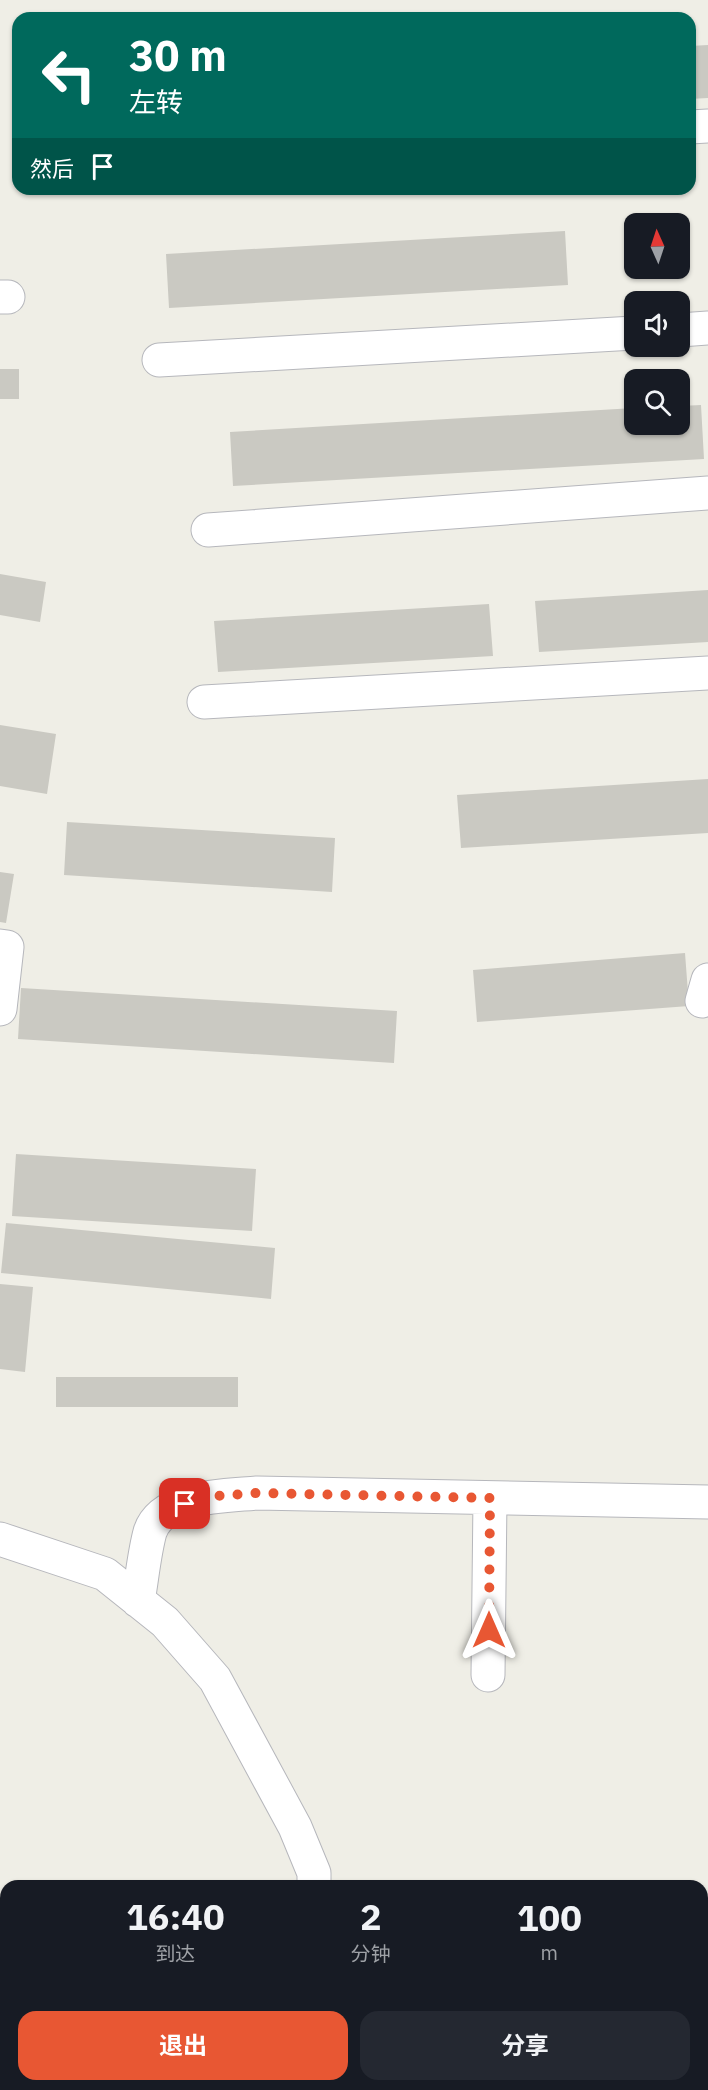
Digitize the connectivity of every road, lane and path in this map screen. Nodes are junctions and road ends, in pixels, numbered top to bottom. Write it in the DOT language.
graph roads {
  1 [pos="708,328"];
  2 [pos="690,329"];
  3 [pos="624,334"];
  4 [pos="159,360"];
  5 [pos="708,493"];
  6 [pos="208,530"];
  7 [pos="708,673"];
  8 [pos="204,702"];
  9 [pos="0,946"];
  10 [pos="0,1009"];
  11 [pos="490,1498"];
  12 [pos="708,1502"];
  13 [pos="0,1539"];
  14 [pos="138,1601"];
  15 [pos="488,1675"];
  16 [pos="314,1880"];
  1 -- 2 [label="street"];
  3 -- 4 [label="street"];
  5 -- 6 [label="street"];
  7 -- 8 [label="street"];
  9 -- 10 [label="street"];
  11 -- 12 [label="street"];
  11 -- 14 [label="street"];
  11 -- 15 [label="street"];
  13 -- 14 [label="street"];
  14 -- 16 [label="street"];
}
